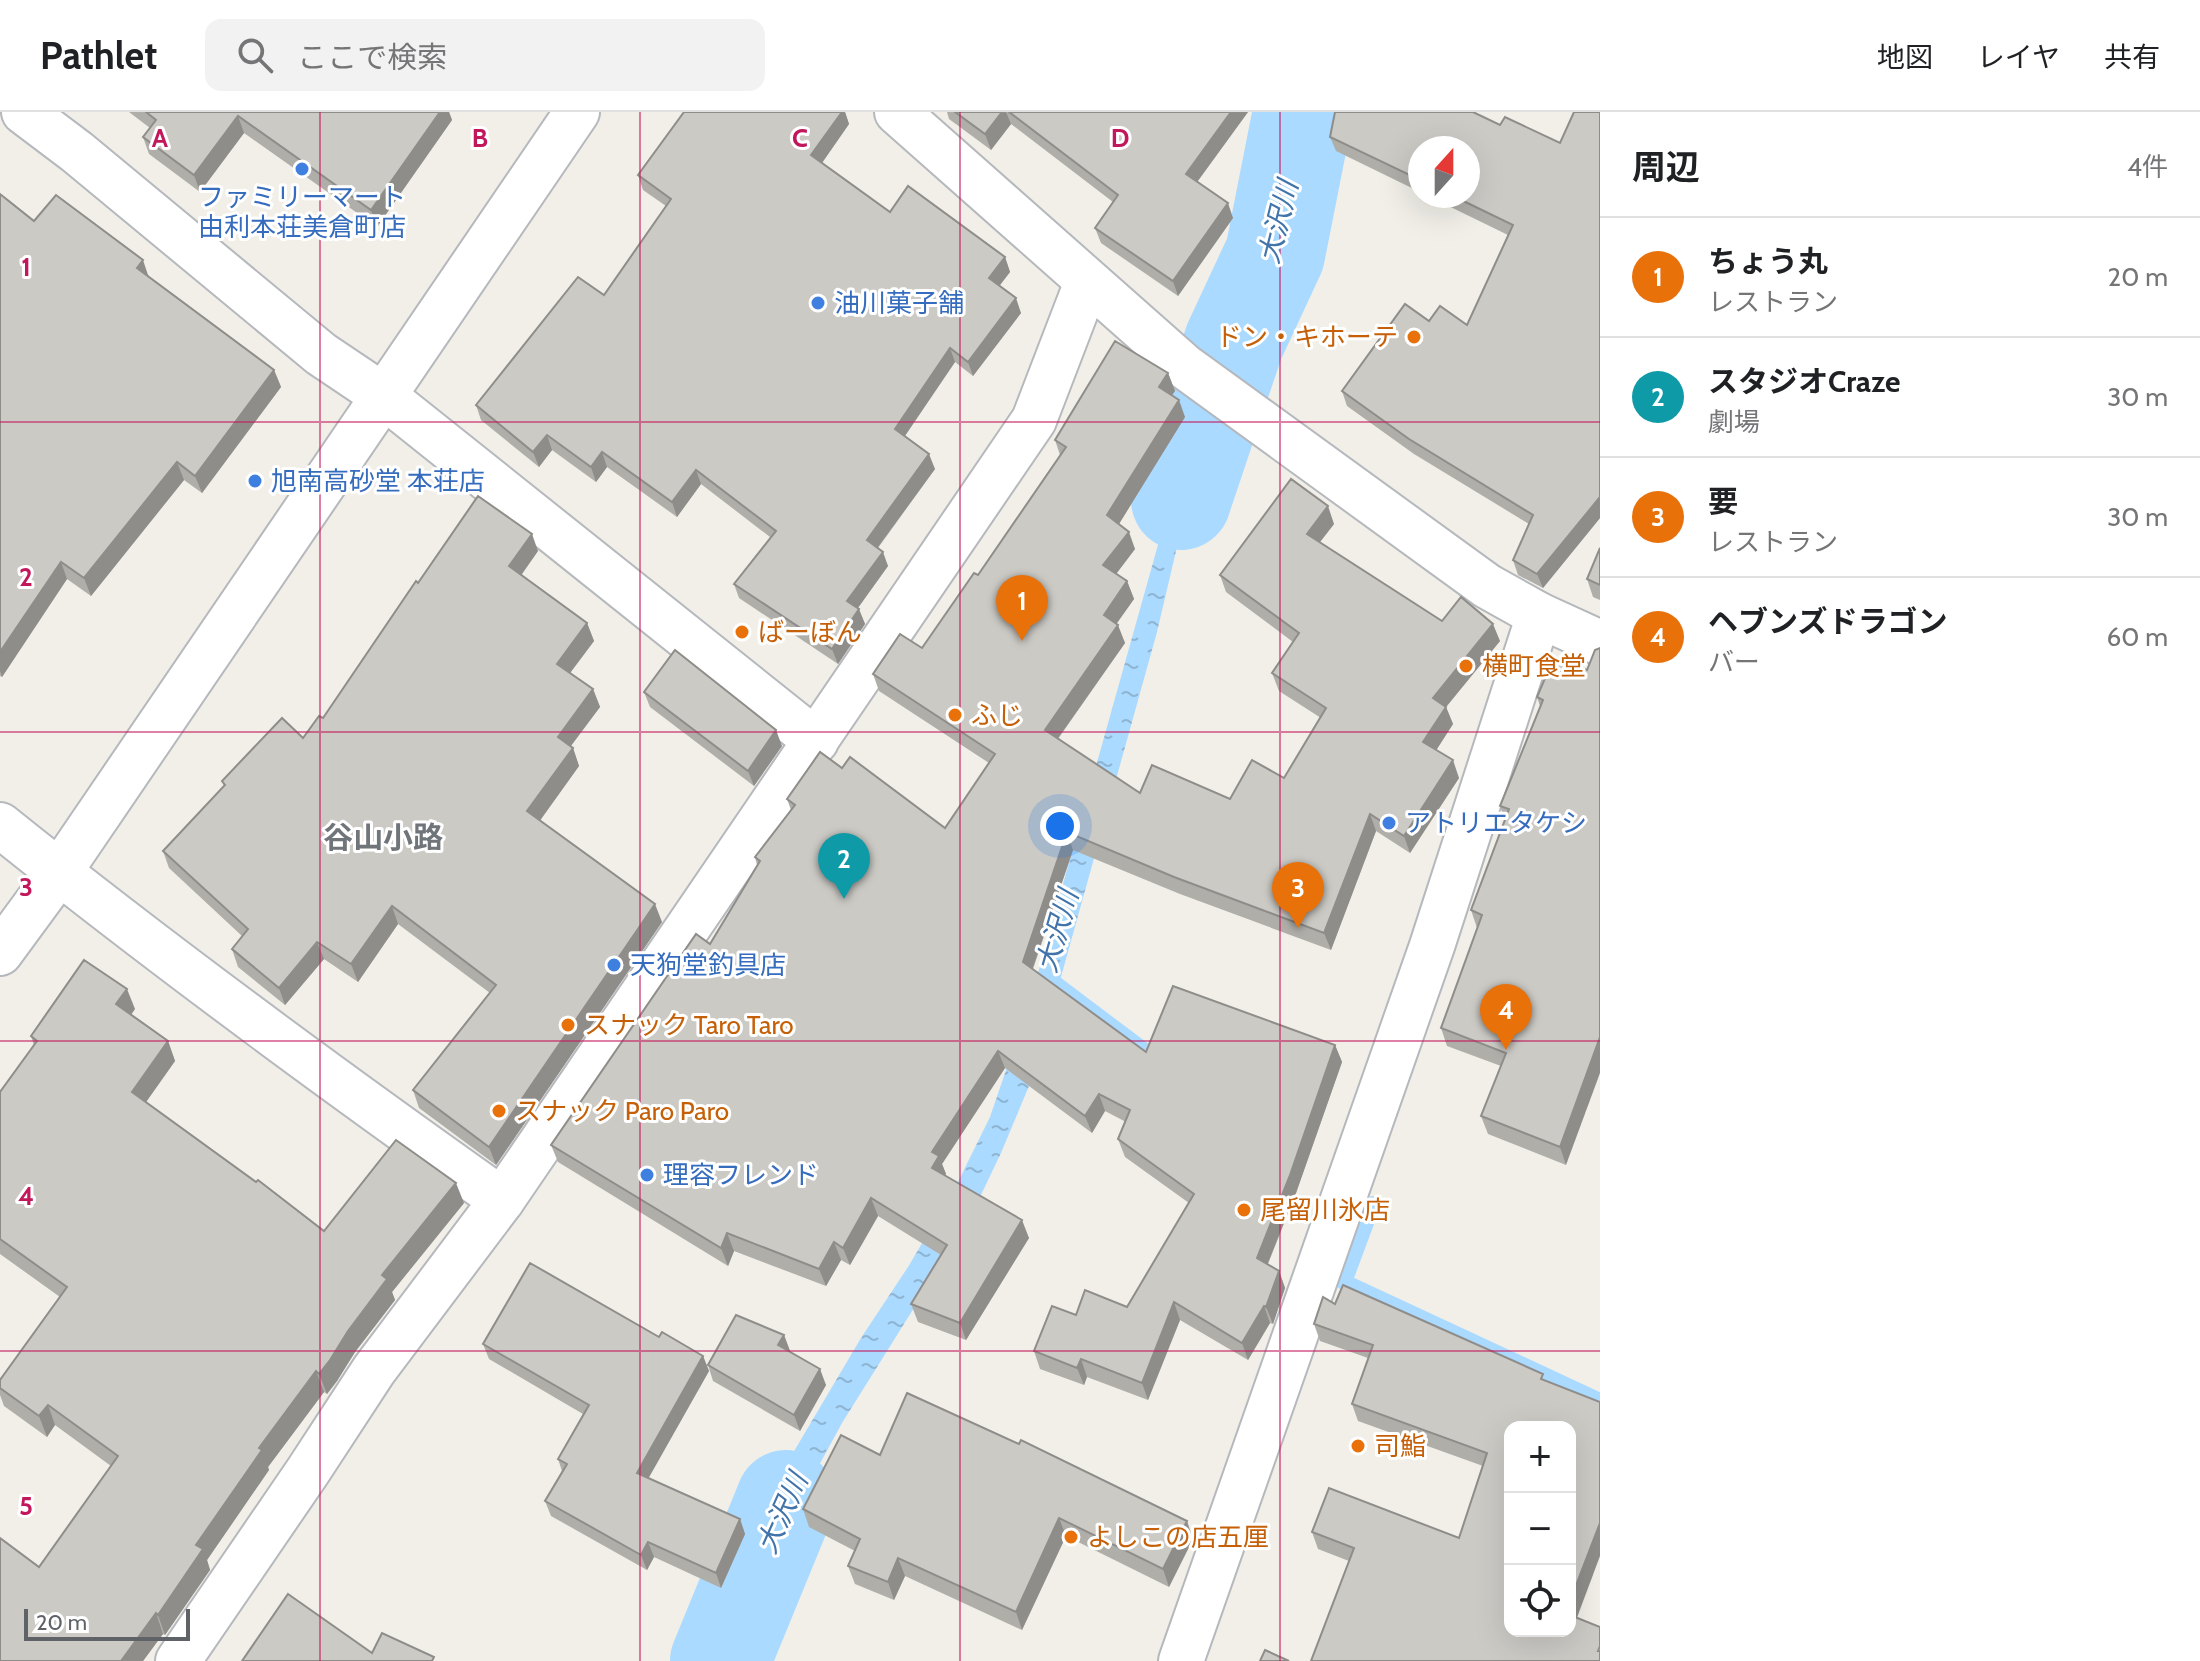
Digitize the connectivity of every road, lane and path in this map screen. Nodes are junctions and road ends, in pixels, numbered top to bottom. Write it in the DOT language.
graph roads {
  1 [pos="24,112"];
  2 [pos="577,112"];
  3 [pos="897,112"];
  4 [pos="1087,282"];
  5 [pos="385,397"];
  6 [pos="1539,615"];
  7 [pos="1595,629"];
  8 [pos="816,741"];
  9 [pos="0,825"];
  10 [pos="58,874"];
  11 [pos="0,953"];
  12 [pos="502,1200"];
  13 [pos="178,1661"];
  14 [pos="1181,1661"];
  1 -- 5 [label="street"];
  2 -- 5 [label="street"];
  3 -- 4 [label="street"];
  4 -- 6 [label="street"];
  4 -- 8 [label="street"];
  5 -- 8 [label="street"];
  5 -- 10 [label="street"];
  6 -- 7 [label="street"];
  6 -- 14 [label="street"];
  8 -- 12 [label="street"];
  9 -- 10 [label="street"];
  10 -- 11 [label="street"];
  10 -- 12 [label="street"];
  12 -- 13 [label="street"];
}
